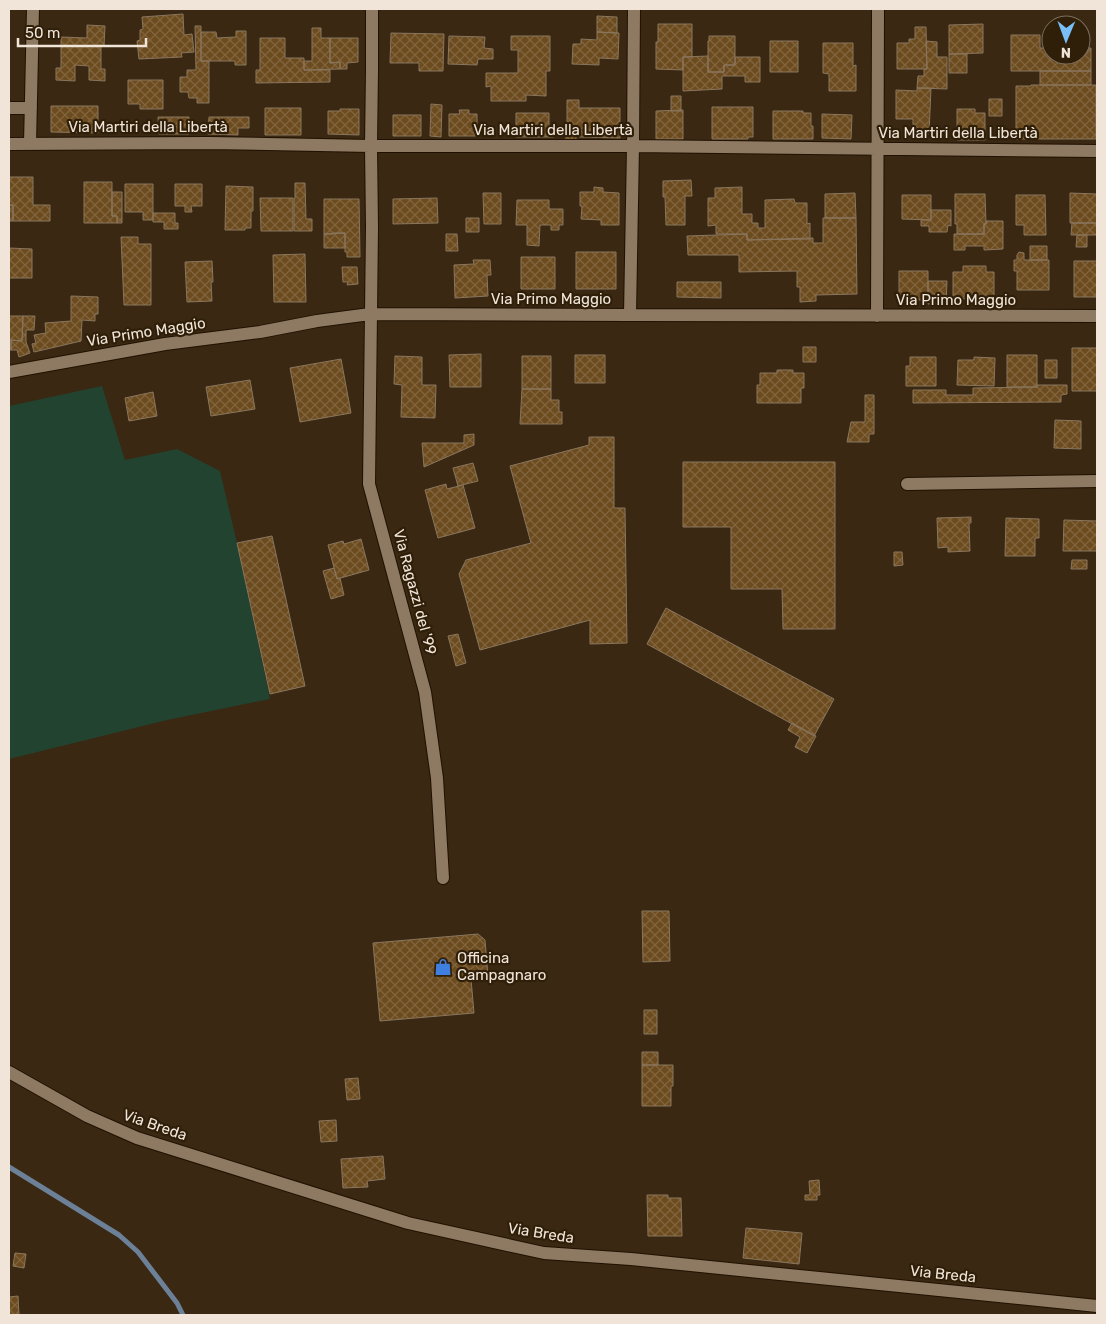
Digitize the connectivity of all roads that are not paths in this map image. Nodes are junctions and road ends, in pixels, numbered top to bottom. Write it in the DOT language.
graph roads {
  1 [pos="33,9"];
  2 [pos="372,9"];
  3 [pos="634,9"];
  4 [pos="878,9"];
  5 [pos="9,108"];
  6 [pos="31,108"];
  7 [pos="9,144"];
  8 [pos="30,144"];
  9 [pos="371,146"];
  10 [pos="633,146"];
  11 [pos="878,149"];
  12 [pos="1097,151"];
  13 [pos="370,314"];
  14 [pos="630,316"];
  15 [pos="877,316"];
  16 [pos="1097,316"];
  17 [pos="9,372"];
  18 [pos="1097,481"];
  19 [pos="907,484"];
  20 [pos="444,878"];
  21 [pos="9,1072"];
  22 [pos="1097,1306"];
  1 -- 6 [label="street"];
  2 -- 9 [label="street, Via Ragazzi del '99"];
  3 -- 10 [label="street"];
  4 -- 11 [label="street"];
  5 -- 6 [label="street"];
  6 -- 8 [label="street"];
  7 -- 8 [label="street, Via Martiri della Libertà"];
  8 -- 9 [label="street, Via Martiri della Libertà"];
  9 -- 10 [label="street, Via Martiri della Libertà"];
  9 -- 13 [label="street, Via Ragazzi del '99"];
  10 -- 11 [label="street, Via Martiri della Libertà"];
  10 -- 14 [label="street"];
  11 -- 12 [label="street, Via Martiri della Libertà"];
  11 -- 15 [label="street"];
  13 -- 14 [label="street, Via Primo Maggio"];
  13 -- 17 [label="street, Via Primo Maggio"];
  13 -- 20 [label="street, Via Ragazzi del '99"];
  14 -- 15 [label="street, Via Primo Maggio"];
  15 -- 16 [label="street, Via Primo Maggio"];
  18 -- 19 [label="street"];
  21 -- 22 [label="street, Via Breda"];
}
